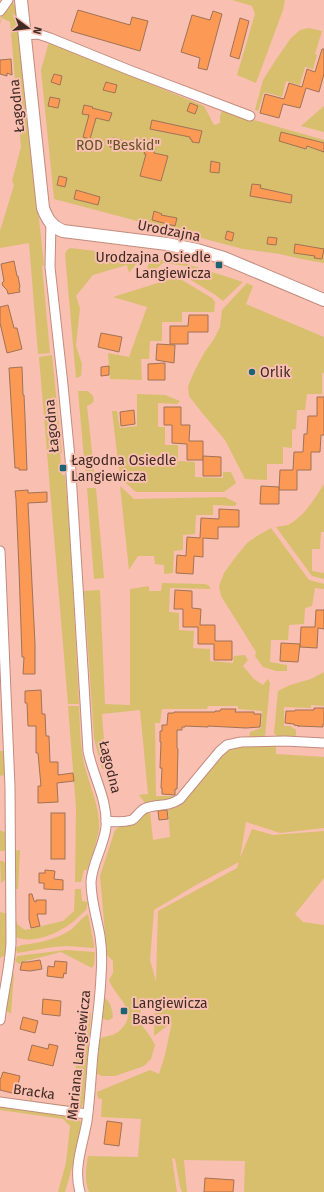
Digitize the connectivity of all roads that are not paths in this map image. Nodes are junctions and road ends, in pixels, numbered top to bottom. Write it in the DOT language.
graph roads {
  1 [pos="8,0"];
  2 [pos="21,0"];
  3 [pos="0,11"];
  4 [pos="25,34"];
  5 [pos="250,116"];
  6 [pos="51,223"];
  7 [pos="324,300"];
  8 [pos="0,551"];
  9 [pos="324,743"];
  10 [pos="106,821"];
  11 [pos="96,920"];
  12 [pos="4,964"];
  13 [pos="0,1020"];
  14 [pos="0,1102"];
  15 [pos="87,1114"];
  16 [pos="80,1192"];
  1 -- 3 [label="street"];
  2 -- 4 [label="street, Łagodna"];
  4 -- 5 [label="street"];
  4 -- 6 [label="street, Łagodna"];
  6 -- 7 [label="street, Urodzajna"];
  6 -- 10 [label="street, Łagodna"];
  8 -- 12 [label="street"];
  9 -- 10 [label="street"];
  10 -- 11 [label="street, Łagodna"];
  11 -- 15 [label="street, Mariana Langiewicza"];
  12 -- 13 [label="street"];
  14 -- 15 [label="street, Bracka"];
  15 -- 16 [label="street, Mariana Langiewicza"];
}
